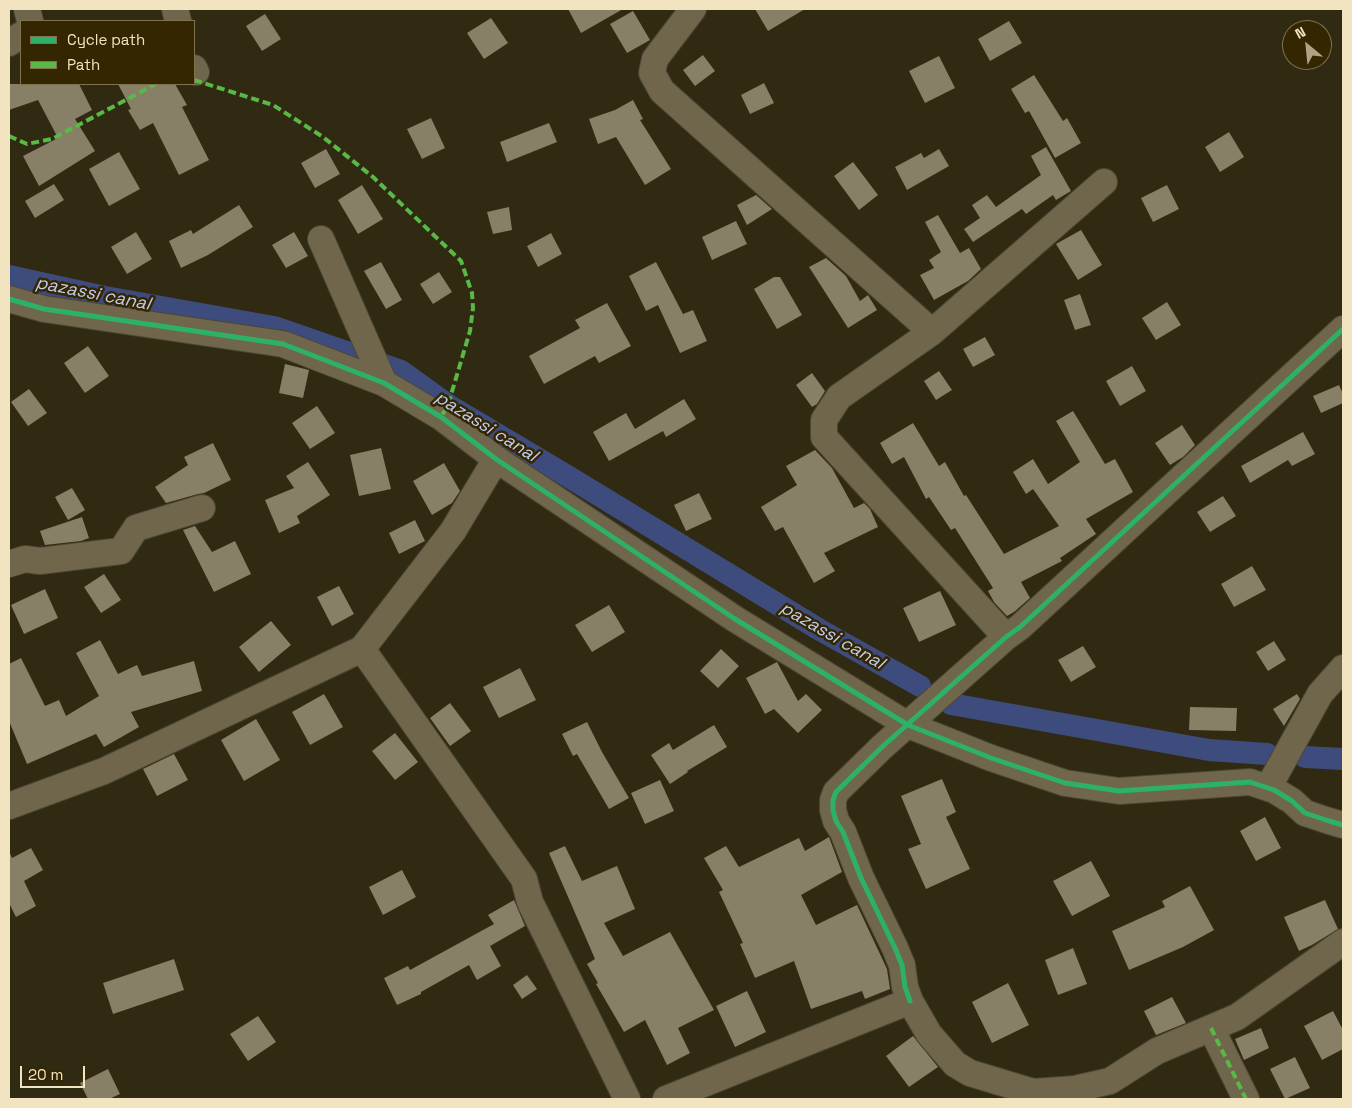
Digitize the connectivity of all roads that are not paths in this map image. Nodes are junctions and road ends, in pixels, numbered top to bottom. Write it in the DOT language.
graph roads {
  1 [pos="691,10"];
  2 [pos="20,36"];
  3 [pos="9,43"];
  4 [pos="1104,182"];
  5 [pos="321,239"];
  6 [pos="9,299"];
  7 [pos="1343,328"];
  8 [pos="932,332"];
  9 [pos="384,383"];
  10 [pos="496,459"];
  11 [pos="202,508"];
  12 [pos="9,564"];
  13 [pos="1006,637"];
  14 [pos="362,649"];
  15 [pos="1343,668"];
  16 [pos="908,725"];
  17 [pos="1268,788"];
  18 [pos="9,806"];
  19 [pos="1343,824"];
  20 [pos="1343,942"];
  21 [pos="910,1001"];
  22 [pos="1211,1028"];
  23 [pos="627,1099"];
  24 [pos="666,1099"];
  25 [pos="1246,1099"];
  1 -- 8 [label="street"];
  2 -- 3 [label="street"];
  4 -- 8 [label="street"];
  5 -- 9 [label="street"];
  6 -- 9 [label="street"];
  7 -- 13 [label="street"];
  8 -- 13 [label="street"];
  9 -- 10 [label="street"];
  10 -- 14 [label="street"];
  10 -- 16 [label="street"];
  11 -- 12 [label="street"];
  13 -- 16 [label="street"];
  14 -- 18 [label="street"];
  14 -- 23 [label="street"];
  15 -- 17 [label="street"];
  16 -- 17 [label="street"];
  16 -- 21 [label="street"];
  17 -- 19 [label="street"];
  20 -- 22 [label="street"];
  21 -- 22 [label="street"];
  21 -- 24 [label="street"];
  22 -- 25 [label="street"];
}
